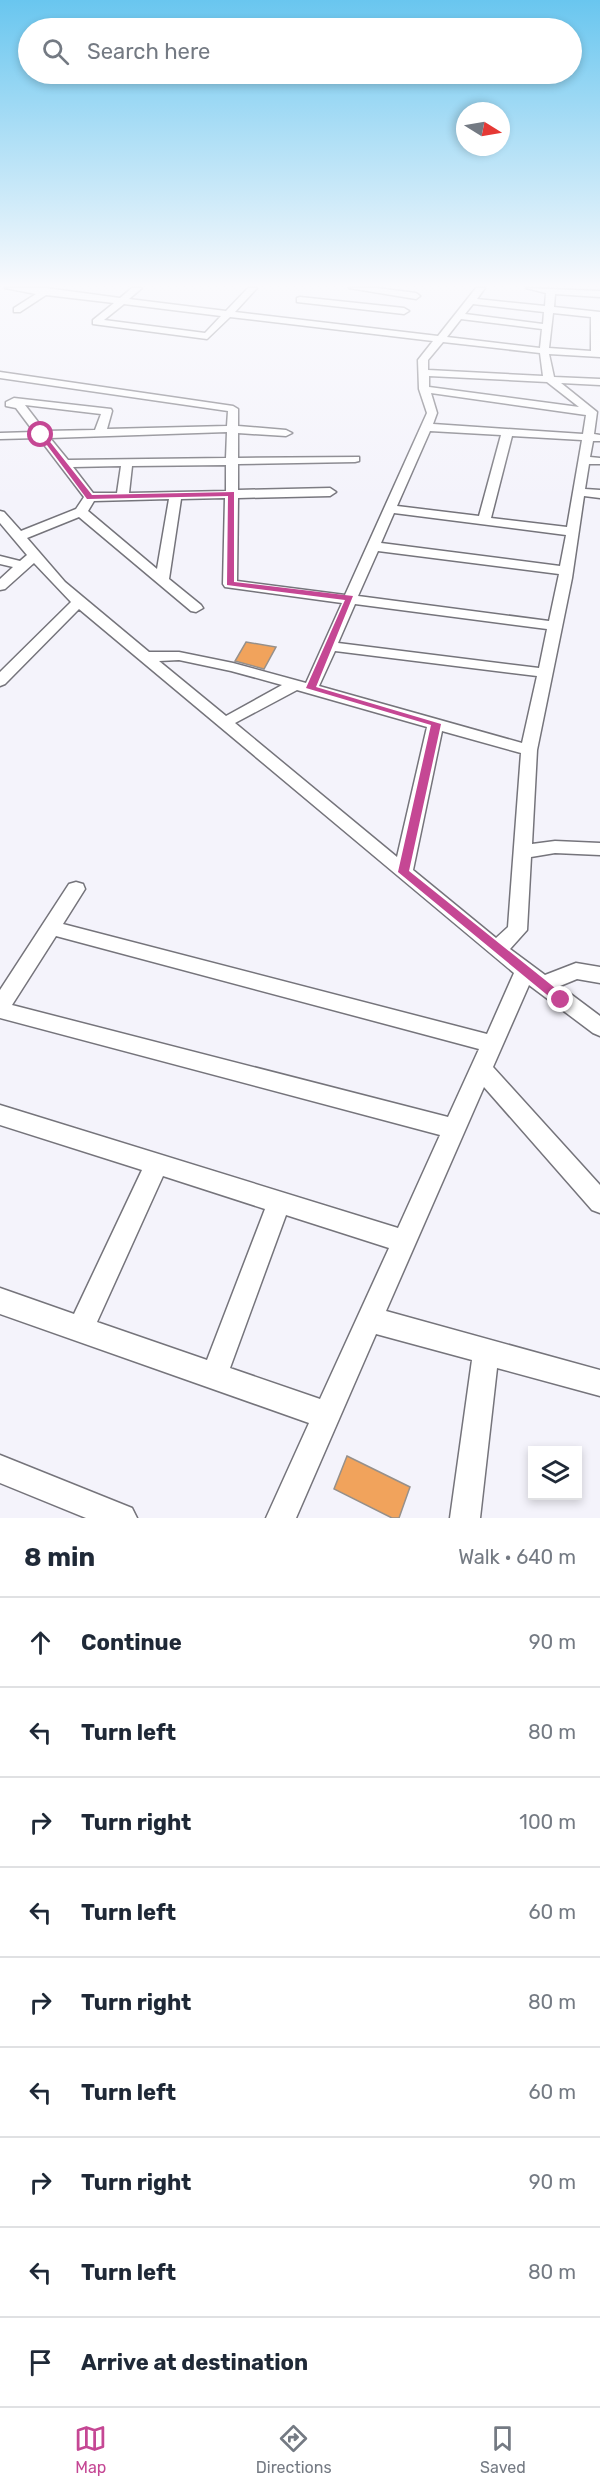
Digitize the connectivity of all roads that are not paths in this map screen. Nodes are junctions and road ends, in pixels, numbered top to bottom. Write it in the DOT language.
graph roads {
  1 [pos="424,359"];
  2 [pos="545,359"];
  3 [pos="423,373"];
  4 [pos="0,375"];
  5 [pos="549,379"];
  6 [pos="40,381"];
  7 [pos="600,382"];
  8 [pos="424,389"];
  9 [pos="12,402"];
  10 [pos="0,412"];
  11 [pos="596,412"];
  12 [pos="426,427"];
  13 [pos="232,429"];
  14 [pos="507,432"];
  15 [pos="100,433"];
  16 [pos="286,433"];
  17 [pos="41,435"];
  18 [pos="0,436"];
  19 [pos="594,438"];
  20 [pos="355,459"];
  21 [pos="584,460"];
  22 [pos="232,461"];
  23 [pos="600,461"];
  24 [pos="127,463"];
  25 [pos="63,464"];
  26 [pos="330,492"];
  27 [pos="579,492"];
  28 [pos="232,494"];
  29 [pos="600,494"];
  30 [pos="176,495"];
  31 [pos="122,496"];
  32 [pos="90,497"];
  33 [pos="390,509"];
  34 [pos="81,512"];
  35 [pos="0,515"];
  36 [pos="484,521"];
  37 [pos="573,532"];
  38 [pos="18,537"];
  39 [pos="373,546"];
  40 [pos="0,560"];
  41 [pos="29,560"];
  42 [pos="566,571"];
  43 [pos="162,580"];
  44 [pos="0,586"];
  45 [pos="350,598"];
  46 [pos="79,602"];
  47 [pos="196,608"];
  48 [pos="555,626"];
  49 [pos="329,646"];
  50 [pos="145,657"];
  51 [pos="545,673"];
  52 [pos="0,680"];
  53 [pos="303,686"];
  54 [pos="224,723"];
  55 [pos="436,724"];
  56 [pos="529,750"];
  57 [pos="600,849"];
  58 [pos="522,852"];
  59 [pos="403,872"];
  60 [pos="76,890"];
  61 [pos="51,928"];
  62 [pos="498,950"];
  63 [pos="600,975"];
  64 [pos="534,978"];
  65 [pos="0,1009"];
  66 [pos="600,1027"];
  67 [pos="493,1044"];
  68 [pos="482,1069"];
  69 [pos="0,1115"];
  70 [pos="455,1129"];
  71 [pos="157,1164"];
  72 [pos="279,1202"];
  73 [pos="600,1202"];
  74 [pos="404,1241"];
  75 [pos="0,1301"];
  76 [pos="370,1319"];
  77 [pos="80,1329"];
  78 [pos="486,1352"];
  79 [pos="214,1376"];
  80 [pos="600,1383"];
  81 [pos="327,1415"];
  82 [pos="0,1469"];
  83 [pos="122,1518"];
  84 [pos="281,1518"];
  85 [pos="465,1518"];
  1 -- 3 [label="street"];
  2 -- 5 [label="street"];
  3 -- 5 [label="street"];
  3 -- 8 [label="street"];
  4 -- 6 [label="street"];
  5 -- 7 [label="street"];
  5 -- 11 [label="street"];
  6 -- 9 [label="street"];
  6 -- 13 [label="street"];
  8 -- 11 [label="street"];
  8 -- 12 [label="street"];
  9 -- 10 [label="street"];
  9 -- 15 [label="street"];
  9 -- 17 [label="street"];
  11 -- 19 [label="street"];
  12 -- 14 [label="street"];
  12 -- 33 [label="street"];
  13 -- 15 [label="street"];
  13 -- 16 [label="street"];
  13 -- 22 [label="street"];
  14 -- 19 [label="street"];
  14 -- 36 [label="street"];
  15 -- 17 [label="street"];
  17 -- 18 [label="street"];
  17 -- 25 [label="street"];
  19 -- 21 [label="street"];
  20 -- 22 [label="street"];
  21 -- 23 [label="street"];
  21 -- 27 [label="street"];
  22 -- 24 [label="street"];
  22 -- 28 [label="street"];
  24 -- 25 [label="street"];
  24 -- 31 [label="street"];
  25 -- 32 [label="street"];
  26 -- 28 [label="street"];
  27 -- 29 [label="street"];
  27 -- 37 [label="street"];
  28 -- 30 [label="street"];
  28 -- 45 [label="street"];
  30 -- 31 [label="street"];
  30 -- 43 [label="street"];
  31 -- 32 [label="street"];
  32 -- 34 [label="street"];
  33 -- 36 [label="street"];
  33 -- 39 [label="street"];
  34 -- 38 [label="street"];
  34 -- 43 [label="street"];
  35 -- 38 [label="street"];
  36 -- 37 [label="street"];
  37 -- 42 [label="street"];
  38 -- 41 [label="street"];
  39 -- 42 [label="street"];
  39 -- 45 [label="street"];
  40 -- 41 [label="street"];
  41 -- 44 [label="street"];
  41 -- 46 [label="street"];
  42 -- 48 [label="street"];
  43 -- 47 [label="street"];
  45 -- 48 [label="street"];
  45 -- 49 [label="street"];
  46 -- 50 [label="street"];
  46 -- 52 [label="street"];
  48 -- 51 [label="street"];
  49 -- 51 [label="street"];
  49 -- 53 [label="street"];
  50 -- 53 [label="street"];
  50 -- 54 [label="street"];
  51 -- 56 [label="street"];
  53 -- 54 [label="street"];
  53 -- 55 [label="street"];
  54 -- 59 [label="street"];
  55 -- 56 [label="street"];
  55 -- 59 [label="street"];
  56 -- 58 [label="street"];
  57 -- 58 [label="street"];
  58 -- 62 [label="street"];
  59 -- 62 [label="street"];
  60 -- 61 [label="street"];
  61 -- 65 [label="street"];
  61 -- 67 [label="street"];
  62 -- 64 [label="street"];
  63 -- 64 [label="street"];
  64 -- 66 [label="street"];
  64 -- 67 [label="street"];
  65 -- 70 [label="street"];
  67 -- 68 [label="street"];
  68 -- 70 [label="street"];
  68 -- 73 [label="street"];
  69 -- 71 [label="street"];
  70 -- 74 [label="street"];
  71 -- 72 [label="street"];
  71 -- 77 [label="street"];
  72 -- 74 [label="street"];
  72 -- 79 [label="street"];
  74 -- 76 [label="street"];
  75 -- 77 [label="street"];
  76 -- 78 [label="street"];
  76 -- 81 [label="street"];
  77 -- 79 [label="street"];
  78 -- 80 [label="street"];
  78 -- 85 [label="street"];
  79 -- 81 [label="street"];
  81 -- 84 [label="street"];
  82 -- 83 [label="street"];
}
